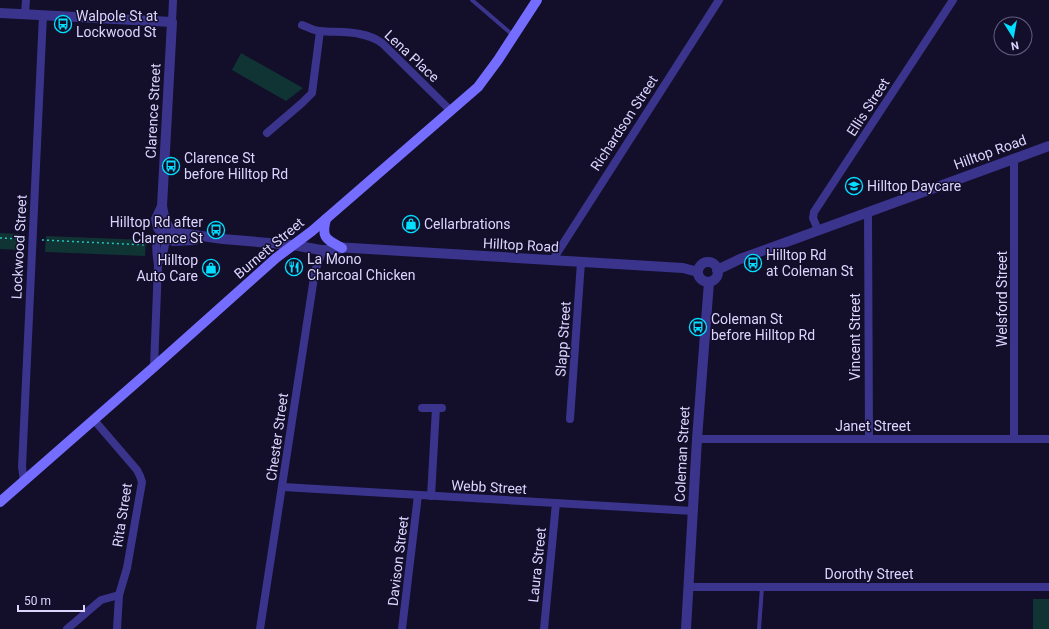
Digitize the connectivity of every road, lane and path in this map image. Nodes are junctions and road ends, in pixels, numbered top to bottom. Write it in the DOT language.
graph roads {
  1 [pos="26,0"];
  2 [pos="173,0"];
  3 [pos="472,0"];
  4 [pos="537,0"];
  5 [pos="719,0"];
  6 [pos="953,0"];
  7 [pos="0,13"];
  8 [pos="26,14"];
  9 [pos="43,15"];
  10 [pos="172,22"];
  11 [pos="302,25"];
  12 [pos="320,31"];
  13 [pos="514,36"];
  14 [pos="450,111"];
  15 [pos="267,133"];
  16 [pos="1049,146"];
  17 [pos="1014,158"];
  18 [pos="868,212"];
  19 [pos="326,218"];
  20 [pos="165,230"];
  21 [pos="818,230"];
  22 [pos="0,238"];
  23 [pos="32,240"];
  24 [pos="148,245"];
  25 [pos="293,245"];
  26 [pos="342,248"];
  27 [pos="321,250"];
  28 [pos="552,260"];
  29 [pos="581,262"];
  30 [pos="717,270"];
  31 [pos="698,272"];
  32 [pos="709,282"];
  33 [pos="154,367"];
  34 [pos="422,408"];
  35 [pos="570,419"];
  36 [pos="94,420"];
  37 [pos="697,439"];
  38 [pos="869,439"];
  39 [pos="1014,439"];
  40 [pos="1049,439"];
  41 [pos="24,481"];
  42 [pos="283,487"];
  43 [pos="418,495"];
  44 [pos="431,496"];
  45 [pos="0,502"];
  46 [pos="556,503"];
  47 [pos="693,511"];
  48 [pos="689,587"];
  49 [pos="762,587"];
  50 [pos="1049,587"];
  51 [pos="119,595"];
  52 [pos="67,629"];
  53 [pos="117,629"];
  54 [pos="260,629"];
  55 [pos="402,629"];
  56 [pos="544,629"];
  57 [pos="686,629"];
  58 [pos="759,629"];
  1 -- 8 [label="street"];
  2 -- 10 [label="street, Clarence Street"];
  3 -- 13 [label="lane"];
  4 -- 13 [label="main road, Burnett Street"];
  5 -- 28 [label="street, Richardson Street"];
  6 -- 21 [label="street, Ellis Street"];
  7 -- 8 [label="street"];
  8 -- 9 [label="street"];
  9 -- 10 [label="street"];
  9 -- 23 [label="street, Lockwood Street"];
  10 -- 20 [label="street, Clarence Street"];
  11 -- 12 [label="street, Lena Place"];
  12 -- 14 [label="street, Lena Place"];
  12 -- 15 [label="street"];
  13 -- 14 [label="main road, Burnett Street"];
  14 -- 19 [label="main road, Burnett Street"];
  16 -- 17 [label="street, Hilltop Road"];
  17 -- 18 [label="street, Hilltop Road"];
  17 -- 39 [label="street, Welsford Street"];
  18 -- 21 [label="street, Hilltop Road"];
  18 -- 38 [label="street, Vincent Street"];
  19 -- 25 [label="main road, Burnett Street"];
  19 -- 26 [label="main road"];
  20 -- 25 [label="street, Hilltop Road"];
  20 -- 33 [label="street, Clarence Street"];
  21 -- 30 [label="street, Hilltop Road"];
  22 -- 23 [label="path"];
  23 -- 24 [label="path"];
  23 -- 41 [label="street, Lockwood Street"];
  25 -- 26 [label="street, Hilltop Road"];
  25 -- 27 [label="street, Hilltop Road"];
  25 -- 33 [label="main road, Burnett Street"];
  26 -- 27 [label="street, Hilltop Road"];
  26 -- 28 [label="street, Hilltop Road"];
  27 -- 42 [label="street, Chester Street"];
  28 -- 29 [label="street, Hilltop Road"];
  29 -- 31 [label="street, Hilltop Road"];
  29 -- 35 [label="street, Slapp Street"];
  30 -- 31 [label="street"];
  30 -- 32 [label="street"];
  31 -- 32 [label="street"];
  32 -- 37 [label="street, Coleman Street"];
  33 -- 36 [label="main road, Burnett Street"];
  34 -- 44 [label="street"];
  36 -- 41 [label="main road, Burnett Street"];
  36 -- 51 [label="street, Rita Street"];
  37 -- 38 [label="street, Janet Street"];
  37 -- 47 [label="street, Coleman Street"];
  38 -- 39 [label="street, Janet Street"];
  39 -- 40 [label="street, Janet Street"];
  41 -- 45 [label="main road, Burnett Street"];
  42 -- 43 [label="street, Webb Street"];
  42 -- 54 [label="street, Chester Street"];
  43 -- 44 [label="street, Webb Street"];
  43 -- 55 [label="street, Davison Street"];
  44 -- 46 [label="street, Webb Street"];
  46 -- 47 [label="street, Webb Street"];
  46 -- 56 [label="street, Laura Street"];
  47 -- 48 [label="street, Coleman Street"];
  48 -- 49 [label="street, Dorothy Street"];
  48 -- 57 [label="street, Coleman Street"];
  49 -- 50 [label="street, Dorothy Street"];
  49 -- 58 [label="lane"];
  51 -- 52 [label="street"];
  51 -- 53 [label="street, Rita Street"];
}
